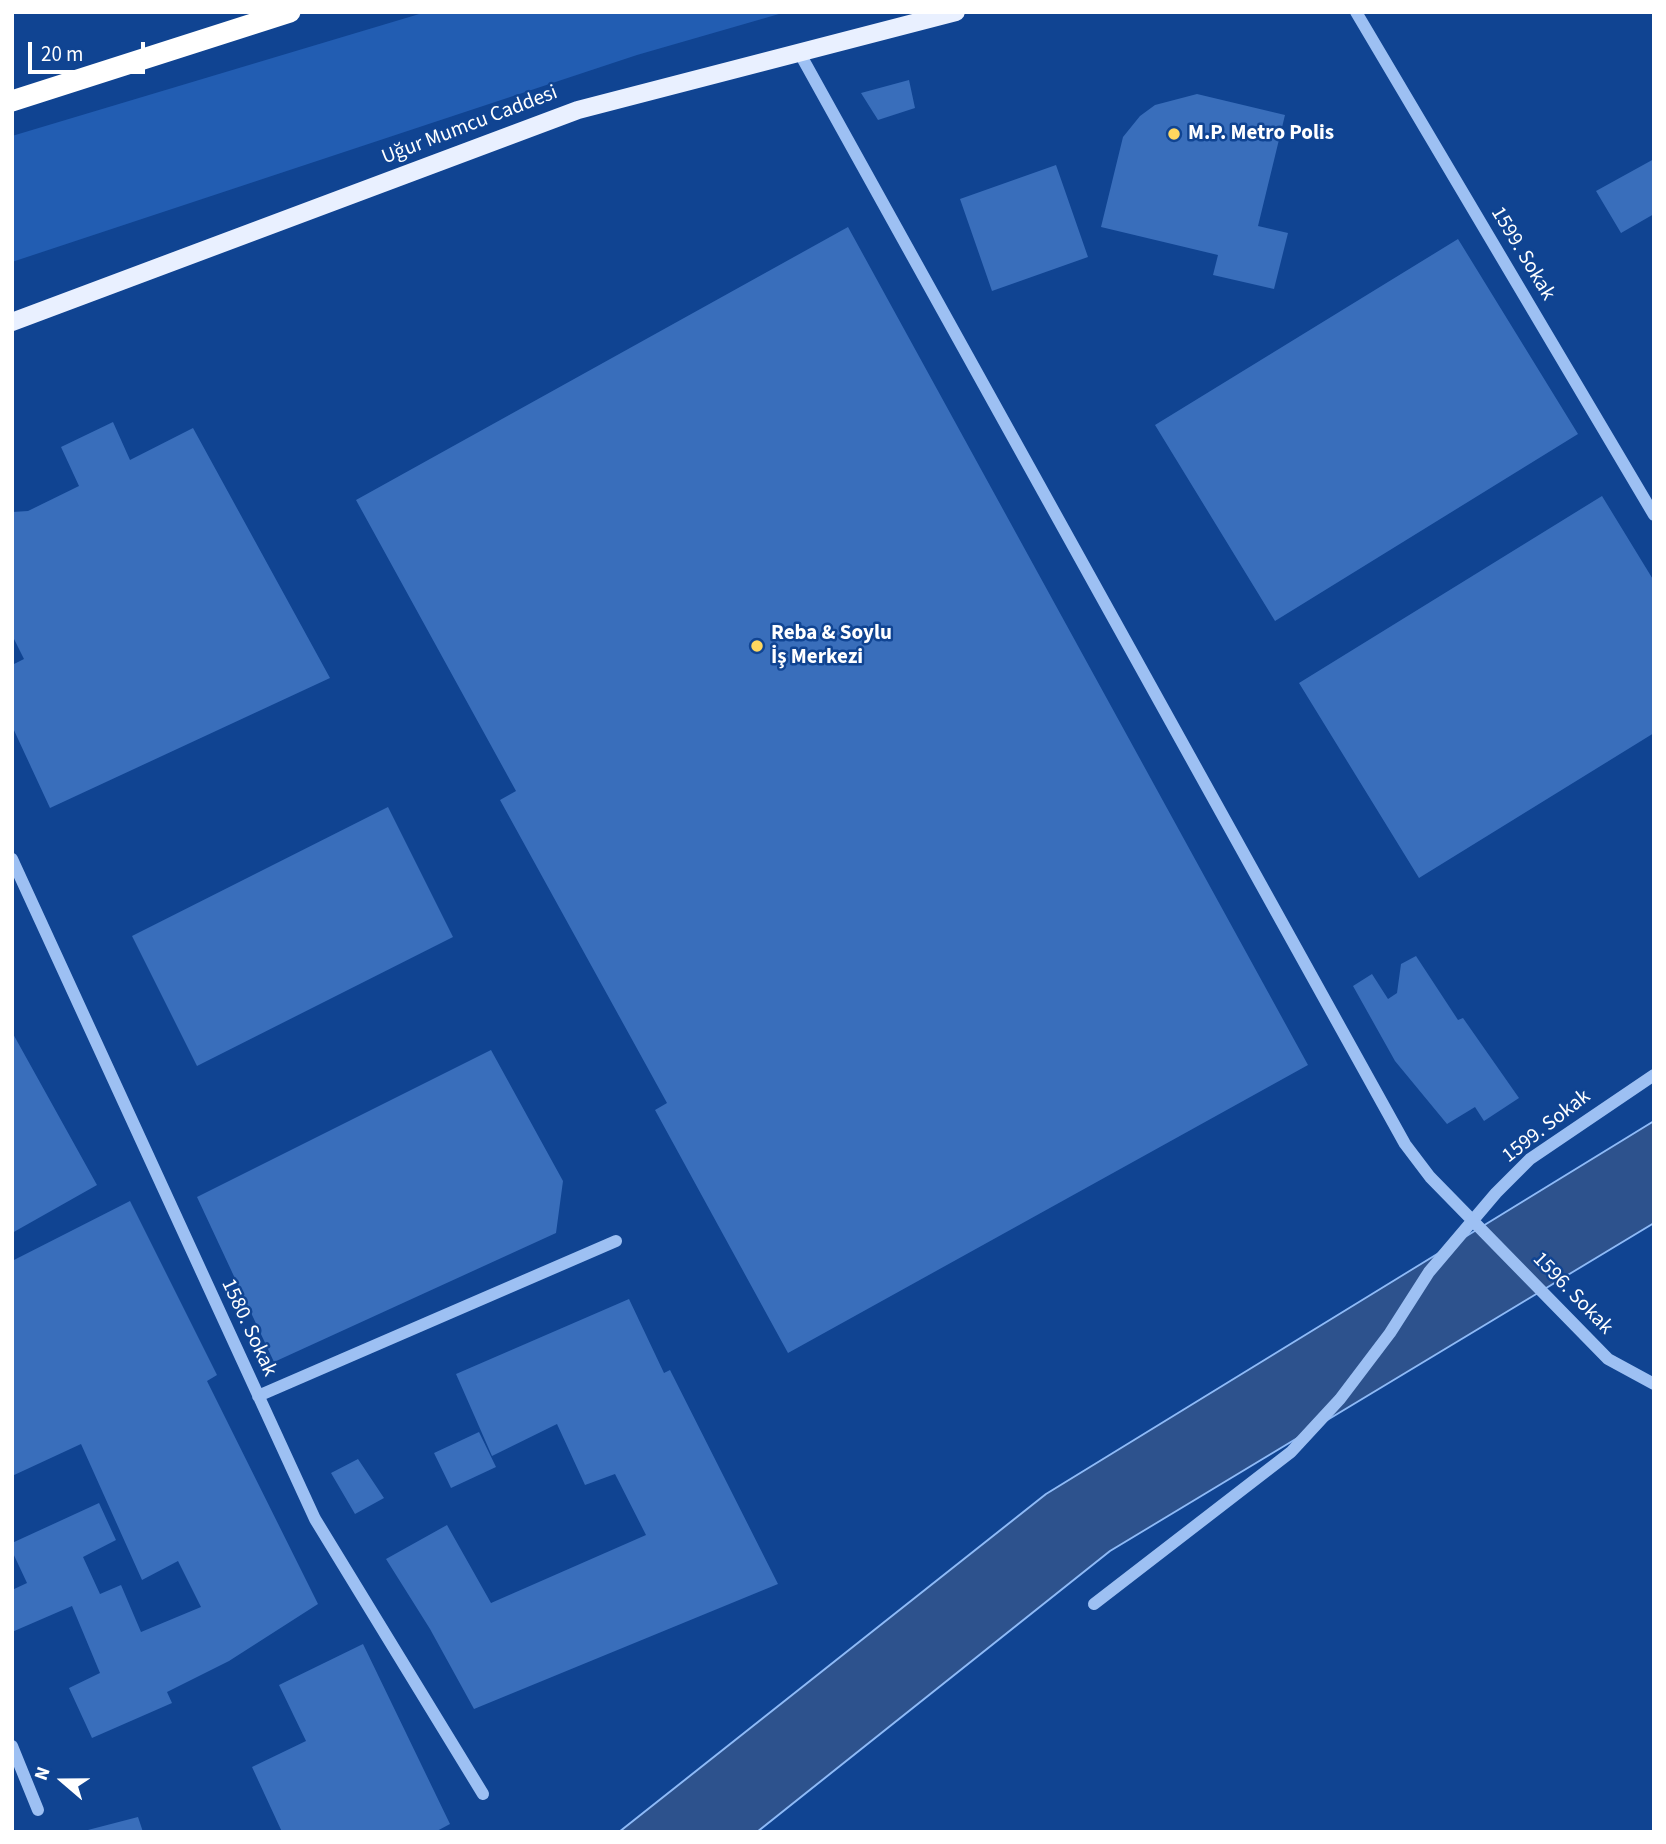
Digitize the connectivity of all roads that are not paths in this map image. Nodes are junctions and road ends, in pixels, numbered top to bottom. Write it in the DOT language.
graph roads {
  1 [pos="290,12"];
  2 [pos="956,12"];
  3 [pos="1356,12"];
  4 [pos="799,52"];
  5 [pos="12,101"];
  6 [pos="12,322"];
  7 [pos="1654,514"];
  8 [pos="12,859"];
  9 [pos="1654,1074"];
  10 [pos="1471,1219"];
  11 [pos="616,1241"];
  12 [pos="1654,1384"];
  13 [pos="258,1396"];
  14 [pos="1094,1604"];
  15 [pos="12,1746"];
  16 [pos="483,1794"];
  17 [pos="38,1810"];
  1 -- 5 [label="highway"];
  2 -- 4 [label="main road, Uğur Mumcu Caddesi"];
  3 -- 7 [label="street, 1599. Sokak"];
  4 -- 6 [label="main road, Uğur Mumcu Caddesi"];
  4 -- 10 [label="street, 1596. Sokak"];
  8 -- 13 [label="street, 1580. Sokak"];
  9 -- 10 [label="street, 1599. Sokak"];
  10 -- 12 [label="street, 1596. Sokak"];
  10 -- 14 [label="street, 1599. Sokak"];
  11 -- 13 [label="street"];
  13 -- 16 [label="street, 1580. Sokak"];
  15 -- 17 [label="street"];
}
